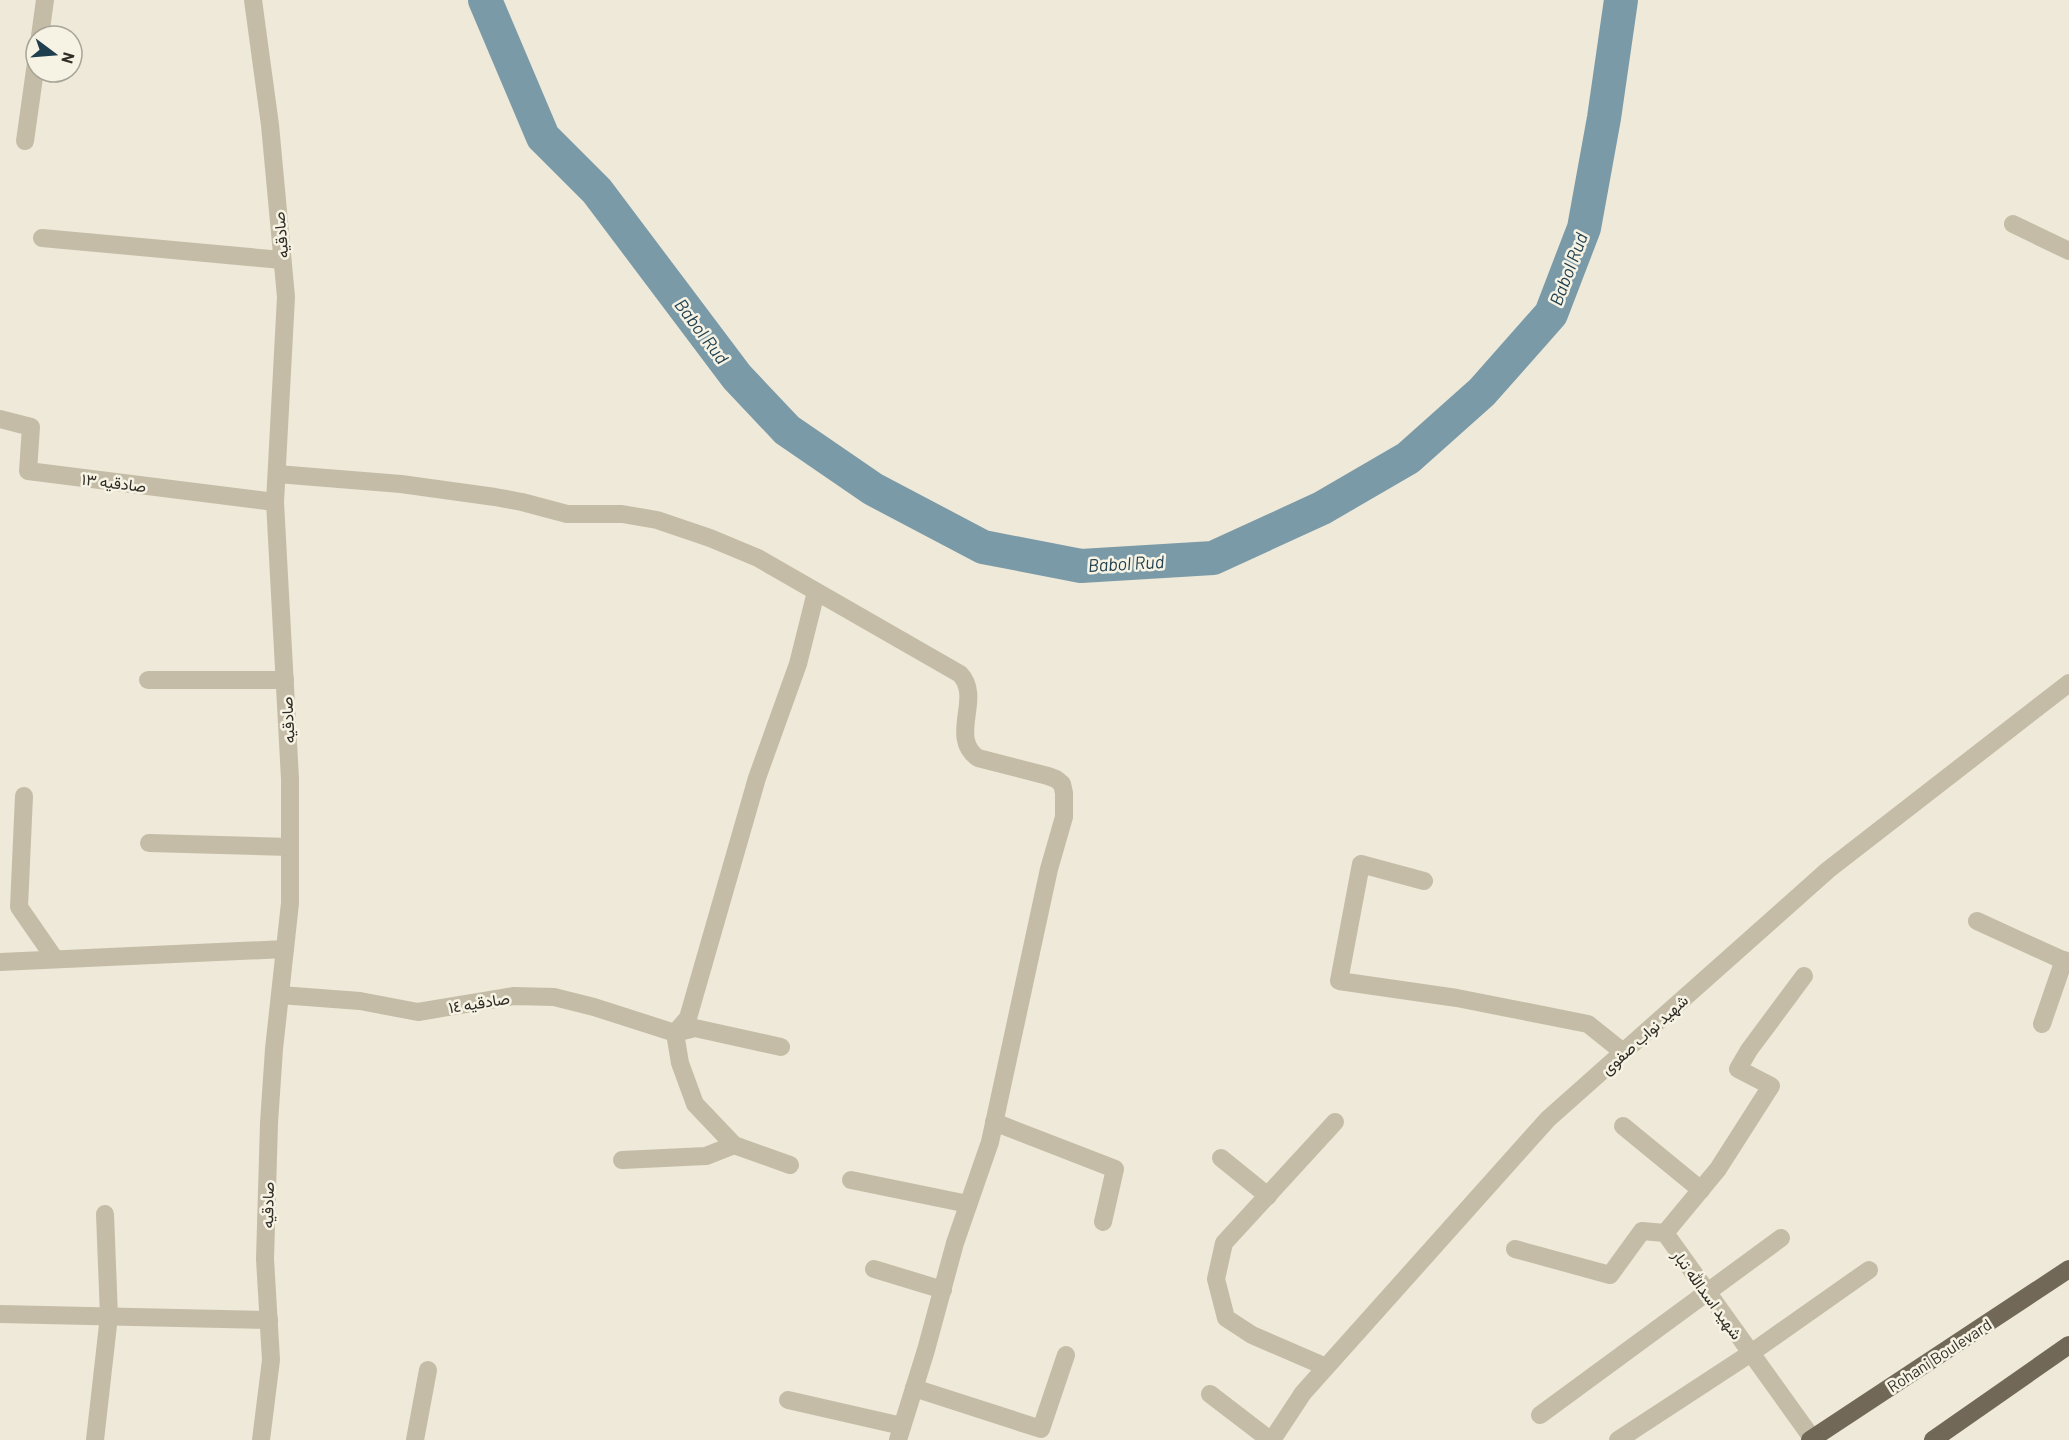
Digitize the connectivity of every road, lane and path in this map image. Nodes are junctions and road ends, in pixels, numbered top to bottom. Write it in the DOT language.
graph roads {
  1 [pos="45,0"];
  2 [pos="240,0"];
  3 [pos="253,0"];
  4 [pos="42,24"];
  5 [pos="258,42"];
  6 [pos="33,84"];
  7 [pos="26,141"];
  8 [pos="2013,224"];
  9 [pos="42,238"];
  10 [pos="2069,251"];
  11 [pos="282,260"];
  12 [pos="0,418"];
  13 [pos="277,474"];
  14 [pos="275,502"];
  15 [pos="816,592"];
  16 [pos="148,680"];
  17 [pos="285,680"];
  18 [pos="2069,683"];
  19 [pos="24,796"];
  20 [pos="149,843"];
  21 [pos="290,847"];
  22 [pos="1424,881"];
  23 [pos="1977,921"];
  24 [pos="285,949"];
  25 [pos="55,959"];
  26 [pos="0,962"];
  27 [pos="2066,962"];
  28 [pos="1804,975"];
  29 [pos="280,995"];
  30 [pos="2042,1024"];
  31 [pos="675,1033"];
  32 [pos="781,1047"];
  33 [pos="1623,1052"];
  34 [pos="994,1122"];
  35 [pos="1335,1122"];
  36 [pos="1623,1126"];
  37 [pos="734,1145"];
  38 [pos="1221,1158"];
  39 [pos="622,1160"];
  40 [pos="790,1165"];
  41 [pos="851,1180"];
  42 [pos="1701,1190"];
  43 [pos="1268,1196"];
  44 [pos="968,1204"];
  45 [pos="105,1214"];
  46 [pos="1103,1222"];
  47 [pos="1665,1233"];
  48 [pos="1782,1238"];
  49 [pos="1515,1250"];
  50 [pos="874,1269"];
  51 [pos="2069,1269"];
  52 [pos="1869,1270"];
  53 [pos="942,1290"];
  54 [pos="1707,1292"];
  55 [pos="0,1314"];
  56 [pos="109,1316"];
  57 [pos="269,1320"];
  58 [pos="2069,1345"];
  59 [pos="1751,1353"];
  60 [pos="1066,1355"];
  61 [pos="1326,1368"];
  62 [pos="428,1370"];
  63 [pos="914,1388"];
  64 [pos="1210,1394"];
  65 [pos="788,1400"];
  66 [pos="1540,1415"];
  67 [pos="900,1433"];
  68 [pos="1811,1439"];
  69 [pos="95,1440"];
  70 [pos="261,1440"];
  71 [pos="415,1440"];
  72 [pos="1271,1440"];
  73 [pos="1618,1440"];
  74 [pos="1932,1440"];
  1 -- 4 [label="street"];
  2 -- 5 [label="street"];
  3 -- 5 [label="street, صادقیه"];
  5 -- 11 [label="street, صادقیه"];
  6 -- 7 [label="street"];
  8 -- 10 [label="street"];
  9 -- 11 [label="street"];
  11 -- 13 [label="street, صادقیه"];
  12 -- 14 [label="street, صادقیه ۱۳"];
  13 -- 14 [label="street, صادقیه"];
  13 -- 15 [label="street"];
  14 -- 17 [label="street, صادقیه"];
  15 -- 31 [label="street"];
  15 -- 34 [label="street"];
  16 -- 17 [label="street"];
  17 -- 21 [label="street, صادقیه"];
  18 -- 33 [label="street, شهید نواب صفوی"];
  19 -- 25 [label="street"];
  20 -- 21 [label="street"];
  21 -- 24 [label="street, صادقیه"];
  22 -- 33 [label="street"];
  23 -- 27 [label="street"];
  24 -- 25 [label="street"];
  24 -- 29 [label="street, صادقیه"];
  25 -- 26 [label="street"];
  27 -- 30 [label="street"];
  28 -- 42 [label="street"];
  29 -- 31 [label="street, صادقيه ١٤"];
  29 -- 57 [label="street, صادقیه"];
  31 -- 32 [label="street"];
  31 -- 37 [label="street"];
  33 -- 61 [label="street, شهید نواب صفوی"];
  34 -- 44 [label="street"];
  34 -- 46 [label="street"];
  35 -- 43 [label="street"];
  36 -- 42 [label="street"];
  37 -- 39 [label="street"];
  37 -- 40 [label="street"];
  38 -- 43 [label="street"];
  41 -- 44 [label="street"];
  42 -- 47 [label="street"];
  43 -- 61 [label="street"];
  44 -- 53 [label="street"];
  45 -- 56 [label="street"];
  47 -- 49 [label="street, شهید اسدالله تبار"];
  47 -- 54 [label="street, شهید اسدالله تبار"];
  48 -- 54 [label="street"];
  50 -- 53 [label="street"];
  51 -- 68 [label="main road, Rohani Boulevard"];
  52 -- 59 [label="street"];
  53 -- 63 [label="street"];
  54 -- 59 [label="street, شهید اسدالله تبار"];
  54 -- 66 [label="street"];
  55 -- 56 [label="street"];
  56 -- 57 [label="street"];
  56 -- 69 [label="street"];
  57 -- 70 [label="street, صادقیه"];
  58 -- 74 [label="main road"];
  59 -- 68 [label="street, شهید اسدالله تبار"];
  59 -- 73 [label="street"];
  60 -- 63 [label="street"];
  61 -- 72 [label="street, شهید نواب صفوی"];
  62 -- 71 [label="street"];
  63 -- 67 [label="street"];
  64 -- 72 [label="street"];
  65 -- 67 [label="street"];
}
